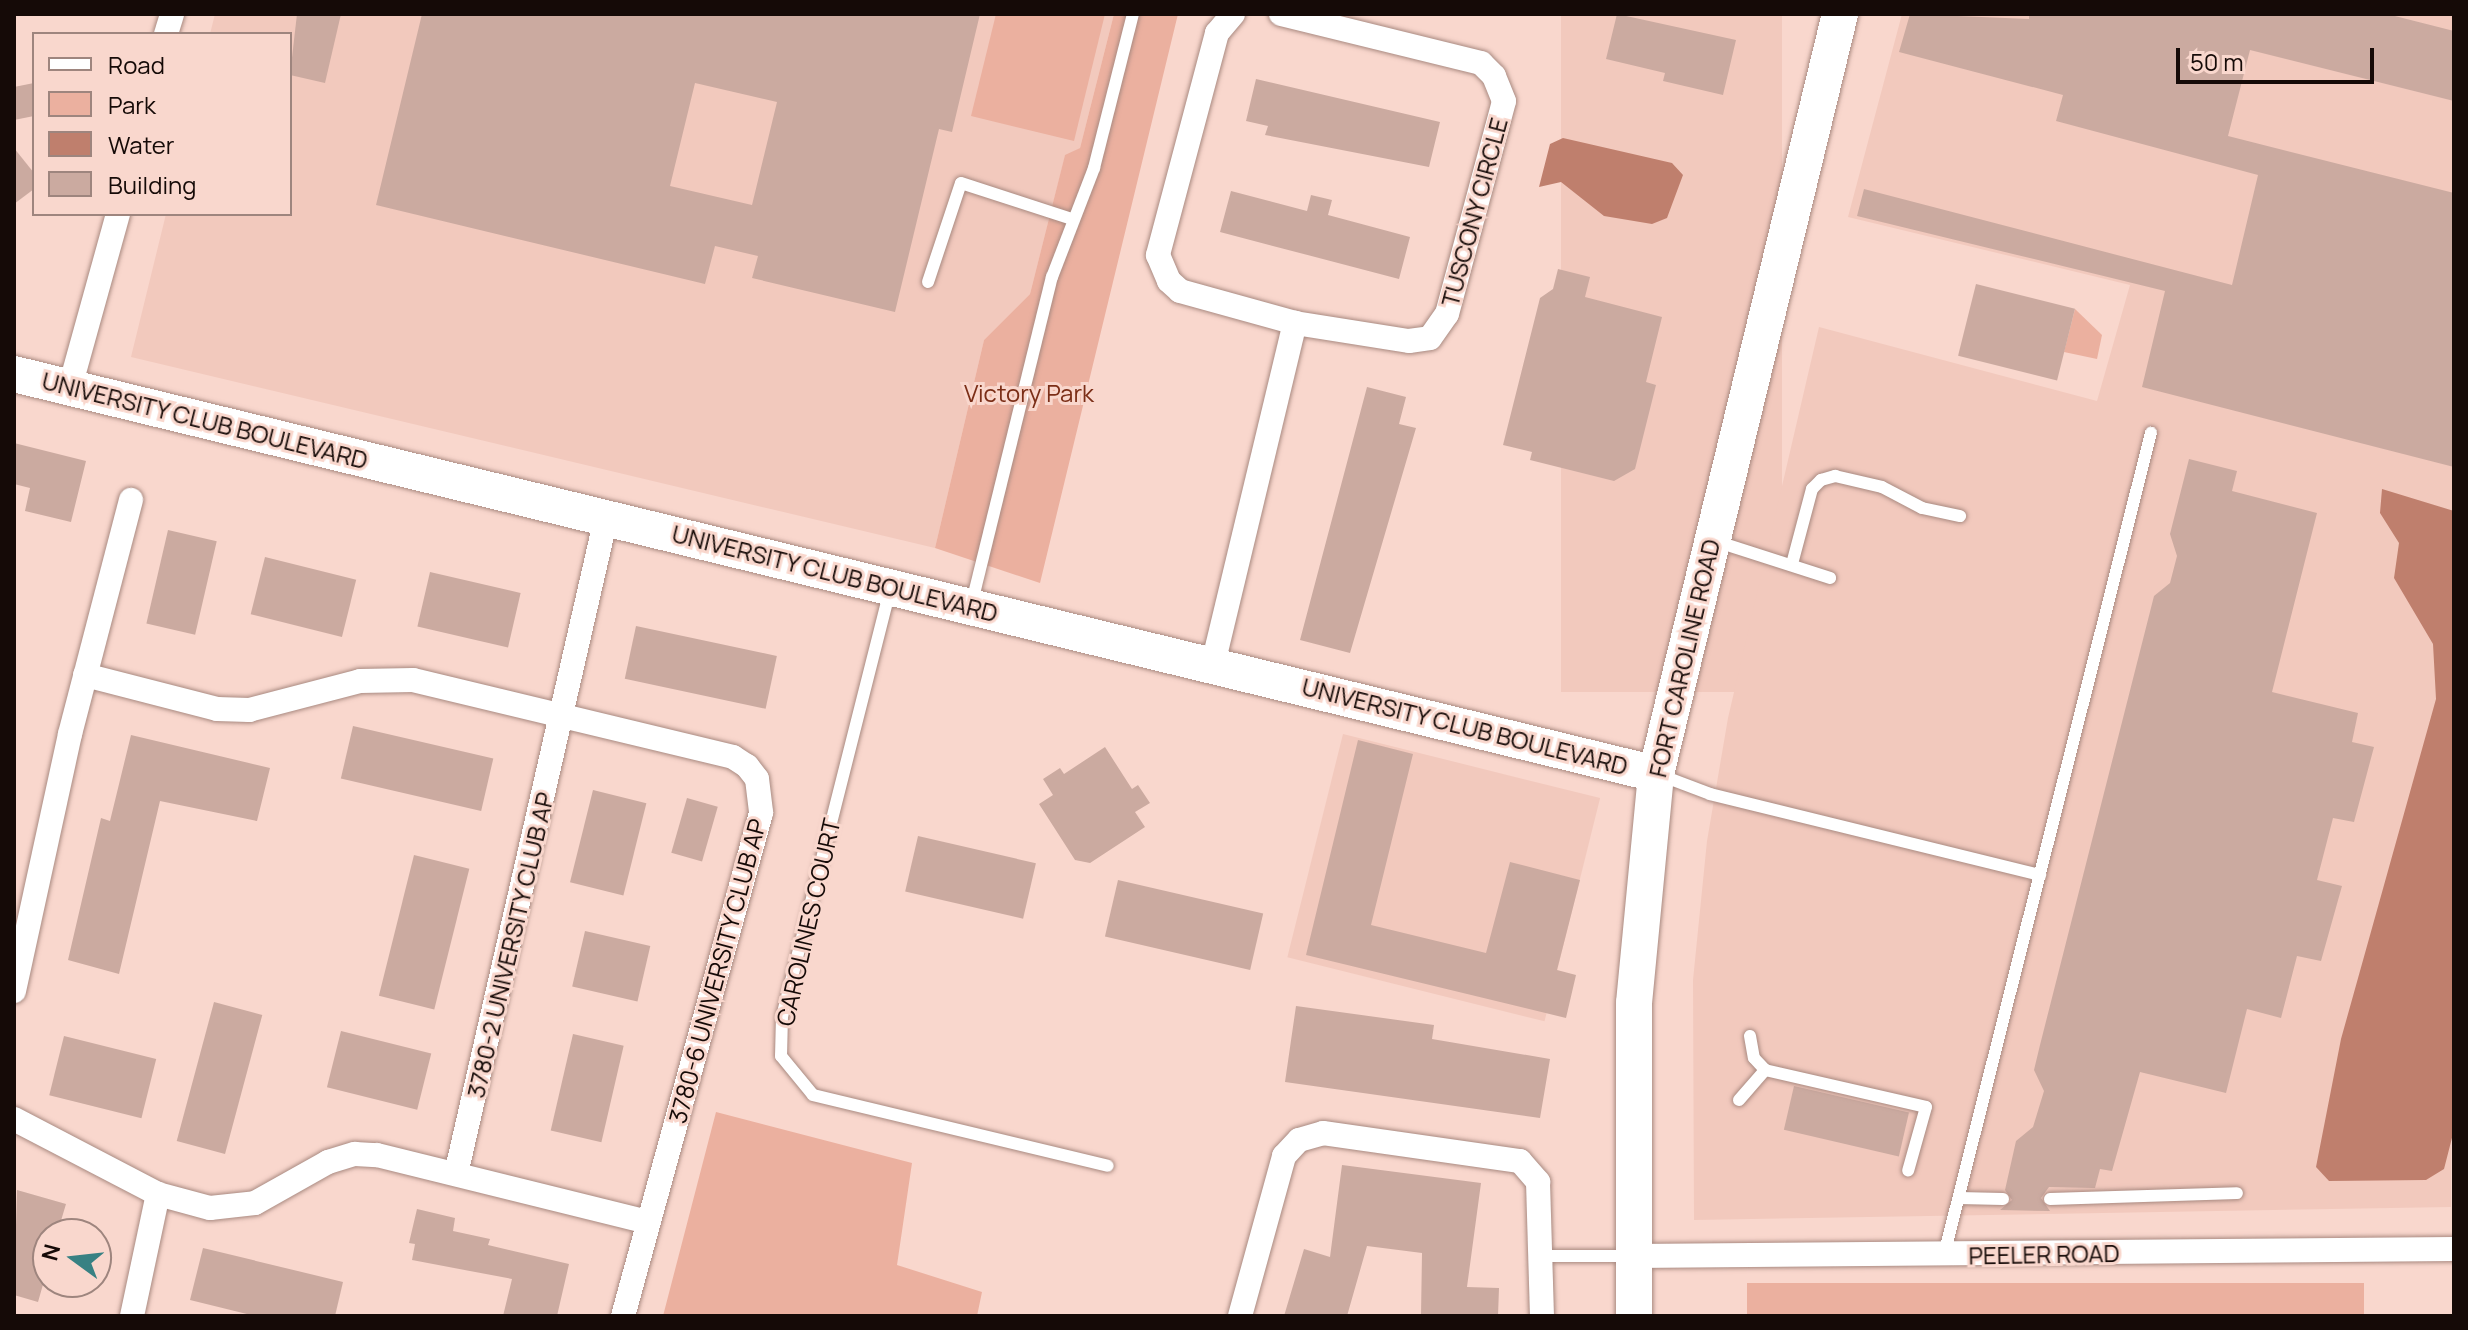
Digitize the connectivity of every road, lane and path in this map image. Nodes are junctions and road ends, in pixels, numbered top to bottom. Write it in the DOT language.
graph roads {
  1 [pos="1133,14"];
  2 [pos="1233,14"];
  3 [pos="1281,14"];
  4 [pos="1840,14"];
  5 [pos="117,216"];
  6 [pos="1072,219"];
  7 [pos="928,282"];
  8 [pos="1295,323"];
  9 [pos="14,374"];
  10 [pos="70,387"];
  11 [pos="2151,433"];
  12 [pos="131,500"];
  13 [pos="1960,516"];
  14 [pos="606,518"];
  15 [pos="1712,540"];
  16 [pos="1792,564"];
  17 [pos="1830,578"];
  18 [pos="891,586"];
  19 [pos="971,605"];
  20 [pos="1213,664"];
  21 [pos="85,675"];
  22 [pos="564,716"];
  23 [pos="1656,774"];
  24 [pos="2040,875"];
  25 [pos="14,991"];
  26 [pos="1750,1036"];
  27 [pos="1765,1070"];
  28 [pos="1739,1100"];
  29 [pos="14,1119"];
  30 [pos="1108,1166"];
  31 [pos="1908,1171"];
  32 [pos="456,1174"];
  33 [pos="2237,1193"];
  34 [pos="158,1194"];
  35 [pos="1959,1198"];
  36 [pos="2003,1199"];
  37 [pos="2050,1199"];
  38 [pos="648,1222"];
  39 [pos="2454,1249"];
  40 [pos="1944,1255"];
  41 [pos="1540,1256"];
  42 [pos="1633,1256"];
  43 [pos="132,1316"];
  44 [pos="623,1316"];
  45 [pos="1240,1316"];
  46 [pos="1542,1316"];
  47 [pos="1634,1316"];
  1 -- 6 [label="lane"];
  2 -- 8 [label="street, TUSCONY CIRCLE"];
  3 -- 8 [label="street, TUSCONY CIRCLE"];
  4 -- 15 [label="street, FORT CAROLINE ROAD"];
  5 -- 10 [label="street"];
  6 -- 7 [label="lane"];
  6 -- 19 [label="lane"];
  8 -- 20 [label="street"];
  9 -- 10 [label="street, UNIVERSITY CLUB BOULEVARD"];
  10 -- 14 [label="street, UNIVERSITY CLUB BOULEVARD"];
  11 -- 24 [label="lane"];
  12 -- 21 [label="street"];
  13 -- 16 [label="lane"];
  14 -- 18 [label="street, UNIVERSITY CLUB BOULEVARD"];
  14 -- 22 [label="street, 3780-2 UNIVERSITY CLUB AP"];
  15 -- 16 [label="lane"];
  15 -- 23 [label="street, FORT CAROLINE ROAD"];
  16 -- 17 [label="lane"];
  18 -- 19 [label="street, UNIVERSITY CLUB BOULEVARD"];
  18 -- 30 [label="lane, CAROLINES COURT"];
  19 -- 20 [label="street, UNIVERSITY CLUB BOULEVARD"];
  20 -- 23 [label="street, UNIVERSITY CLUB BOULEVARD"];
  21 -- 22 [label="street, 3780-6 UNIVERSITY CLUB AP"];
  21 -- 25 [label="street"];
  22 -- 32 [label="street, 3780-2 UNIVERSITY CLUB AP"];
  22 -- 38 [label="street, 3780-6 UNIVERSITY CLUB AP"];
  23 -- 24 [label="lane"];
  23 -- 42 [label="street, FORT CAROLINE ROAD"];
  24 -- 35 [label="lane"];
  26 -- 27 [label="lane"];
  27 -- 28 [label="lane"];
  27 -- 31 [label="lane"];
  29 -- 34 [label="street"];
  32 -- 34 [label="street"];
  32 -- 38 [label="street"];
  33 -- 37 [label="lane"];
  34 -- 43 [label="street"];
  35 -- 36 [label="lane"];
  35 -- 40 [label="lane"];
  38 -- 44 [label="street, 3780-6 UNIVERSITY CLUB AP"];
  39 -- 40 [label="street, PEELER ROAD"];
  40 -- 42 [label="street, PEELER ROAD"];
  41 -- 42 [label="lane"];
  41 -- 45 [label="street"];
  41 -- 46 [label="street"];
  42 -- 47 [label="street, FORT CAROLINE ROAD"];
}
